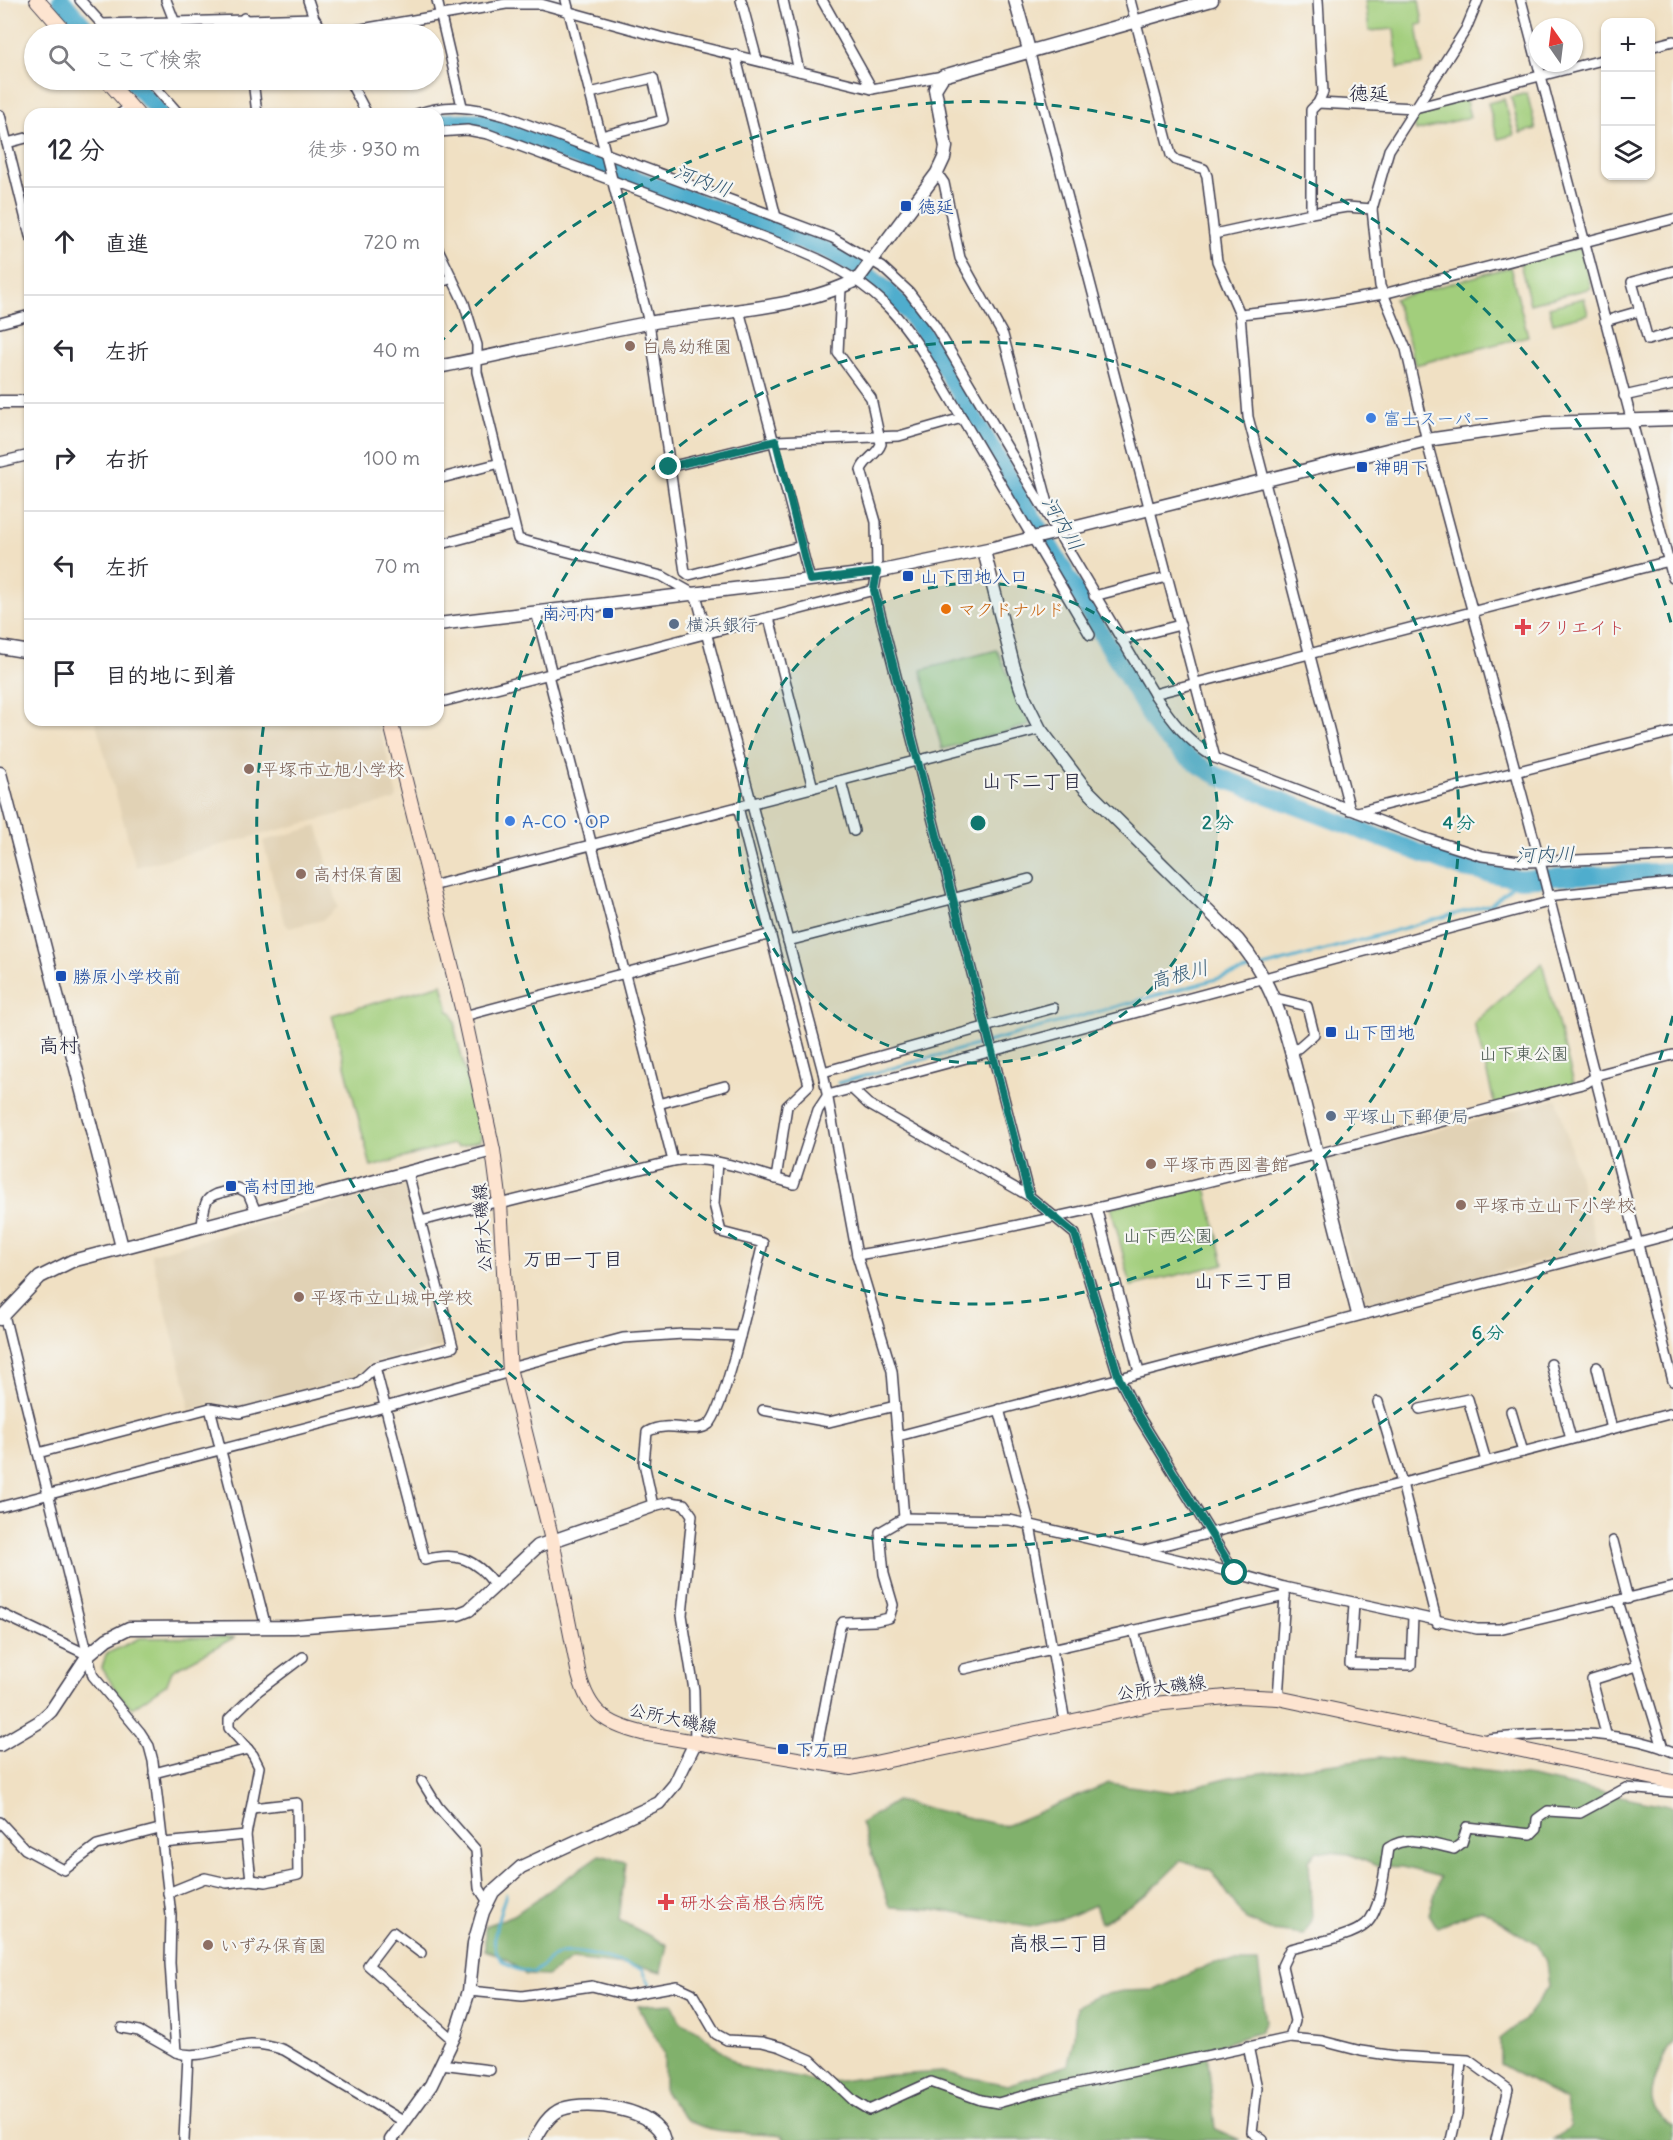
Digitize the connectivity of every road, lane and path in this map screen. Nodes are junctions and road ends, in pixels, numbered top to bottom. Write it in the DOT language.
graph roads {
  1 [pos="37,0"];
  2 [pos="80,0"];
  3 [pos="166,0"];
  4 [pos="308,0"];
  5 [pos="437,0"];
  6 [pos="566,0"];
  7 [pos="741,0"];
  8 [pos="783,0"];
  9 [pos="822,0"];
  10 [pos="1015,0"];
  11 [pos="1130,0"];
  12 [pos="1212,0"];
  13 [pos="1318,0"];
  14 [pos="1478,0"];
  15 [pos="1521,0"];
  16 [pos="568,11"];
  17 [pos="440,15"];
  18 [pos="244,18"];
  19 [pos="314,18"];
  20 [pos="175,23"];
  21 [pos="58,24"];
  22 [pos="102,24"];
  23 [pos="245,24"];
  24 [pos="318,24"];
  25 [pos="389,24"];
  26 [pos="442,24"];
  27 [pos="1136,24"];
  28 [pos="444,32"];
  29 [pos="1673,41"];
  30 [pos="1655,46"];
  31 [pos="1029,50"];
  32 [pos="735,54"];
  33 [pos="757,60"];
  34 [pos="1601,60"];
  35 [pos="800,71"];
  36 [pos="1541,75"];
  37 [pos="944,76"];
  38 [pos="872,89"];
  39 [pos="113,90"];
  40 [pos="158,90"];
  41 [pos="254,90"];
  42 [pos="355,90"];
  43 [pos="590,93"];
  44 [pos="1318,103"];
  45 [pos="462,106"];
  46 [pos="126,108"];
  47 [pos="174,108"];
  48 [pos="256,108"];
  49 [pos="364,108"];
  50 [pos="434,108"];
  51 [pos="1414,108"];
  52 [pos="0,115"];
  53 [pos="444,131"];
  54 [pos="601,136"];
  55 [pos="24,139"];
  56 [pos="7,143"];
  57 [pos="606,153"];
  58 [pos="937,173"];
  59 [pos="612,182"];
  60 [pos="1372,209"];
  61 [pos="24,212"];
  62 [pos="1311,213"];
  63 [pos="776,217"];
  64 [pos="1673,219"];
  65 [pos="1214,234"];
  66 [pos="1584,241"];
  67 [pos="444,261"];
  68 [pos="872,262"];
  69 [pos="1673,271"];
  70 [pos="452,278"];
  71 [pos="859,278"];
  72 [pos="444,281"];
  73 [pos="841,288"];
  74 [pos="1383,294"];
  75 [pos="739,310"];
  76 [pos="1640,311"];
  77 [pos="1240,314"];
  78 [pos="24,317"];
  79 [pos="1605,321"];
  80 [pos="0,323"];
  81 [pos="649,323"];
  82 [pos="1673,333"];
  83 [pos="476,360"];
  84 [pos="444,367"];
  85 [pos="1673,385"];
  86 [pos="1624,396"];
  87 [pos="0,402"];
  88 [pos="24,402"];
  89 [pos="962,418"];
  90 [pos="1630,419"];
  91 [pos="1673,419"];
  92 [pos="880,438"];
  93 [pos="1427,440"];
  94 [pos="776,441"];
  95 [pos="24,456"];
  96 [pos="0,462"];
  97 [pos="500,463"];
  98 [pos="669,467"];
  99 [pos="444,477"];
  100 [pos="1264,480"];
  101 [pos="1150,508"];
  102 [pos="513,525"];
  103 [pos="1055,534"];
  104 [pos="1033,539"];
  105 [pos="444,543"];
  106 [pos="802,546"];
  107 [pos="984,551"];
  108 [pos="1671,560"];
  109 [pos="877,572"];
  110 [pos="1167,577"];
  111 [pos="1673,578"];
  112 [pos="810,580"];
  113 [pos="874,590"];
  114 [pos="692,593"];
  115 [pos="1094,596"];
  116 [pos="536,612"];
  117 [pos="1473,612"];
  118 [pos="769,618"];
  119 [pos="444,623"];
  120 [pos="1180,625"];
  121 [pos="706,634"];
  122 [pos="1090,635"];
  123 [pos="1121,640"];
  124 [pos="0,647"];
  125 [pos="24,651"];
  126 [pos="1310,654"];
  127 [pos="550,675"];
  128 [pos="1197,683"];
  129 [pos="1154,694"];
  130 [pos="444,702"];
  131 [pos="392,726"];
  132 [pos="1040,729"];
  133 [pos="1673,732"];
  134 [pos="1215,758"];
  135 [pos="918,760"];
  136 [pos="1516,772"];
  137 [pos="0,773"];
  138 [pos="841,781"];
  139 [pos="813,788"];
  140 [pos="751,803"];
  141 [pos="738,807"];
  142 [pos="1354,811"];
  143 [pos="854,831"];
  144 [pos="592,844"];
  145 [pos="1673,856"];
  146 [pos="1540,861"];
  147 [pos="1029,879"];
  148 [pos="1673,883"];
  149 [pos="432,886"];
  150 [pos="1548,899"];
  151 [pos="952,900"];
  152 [pos="771,934"];
  153 [pos="788,942"];
  154 [pos="624,971"];
  155 [pos="1263,976"];
  156 [pos="1274,998"];
  157 [pos="1053,1008"];
  158 [pos="464,1016"];
  159 [pos="986,1026"];
  160 [pos="992,1050"];
  161 [pos="1290,1050"];
  162 [pos="1673,1054"];
  163 [pos="823,1072"];
  164 [pos="1594,1078"];
  165 [pos="725,1086"];
  166 [pos="851,1088"];
  167 [pos="828,1095"];
  168 [pos="658,1104"];
  169 [pos="493,1150"];
  170 [pos="1317,1154"];
  171 [pos="673,1161"];
  172 [pos="717,1162"];
  173 [pos="408,1173"];
  174 [pos="776,1179"];
  175 [pos="1029,1196"];
  176 [pos="500,1202"];
  177 [pos="1096,1207"];
  178 [pos="256,1212"];
  179 [pos="1056,1216"];
  180 [pos="421,1221"];
  181 [pos="202,1227"];
  182 [pos="1673,1234"];
  183 [pos="1637,1243"];
  184 [pos="122,1247"];
  185 [pos="857,1255"];
  186 [pos="1358,1314"];
  187 [pos="2,1317"];
  188 [pos="740,1336"];
  189 [pos="1551,1364"];
  190 [pos="375,1367"];
  191 [pos="1597,1367"];
  192 [pos="510,1370"];
  193 [pos="1139,1372"];
  194 [pos="1119,1378"];
  195 [pos="1673,1381"];
  196 [pos="1378,1402"];
  197 [pos="895,1406"];
  198 [pos="386,1407"];
  199 [pos="210,1408"];
  200 [pos="999,1409"];
  201 [pos="1420,1409"];
  202 [pos="763,1410"];
  203 [pos="1511,1411"];
  204 [pos="1673,1413"];
  205 [pos="1612,1429"];
  206 [pos="898,1436"];
  207 [pos="1571,1439"];
  208 [pos="220,1448"];
  209 [pos="1523,1452"];
  210 [pos="38,1453"];
  211 [pos="1486,1461"];
  212 [pos="1402,1483"];
  213 [pos="48,1495"];
  214 [pos="653,1506"];
  215 [pos="0,1507"];
  216 [pos="904,1518"];
  217 [pos="1030,1525"];
  218 [pos="1209,1532"];
  219 [pos="552,1540"];
  220 [pos="1613,1541"];
  221 [pos="1138,1552"];
  222 [pos="1235,1573"];
  223 [pos="495,1585"];
  224 [pos="1673,1587"];
  225 [pos="1284,1592"];
  226 [pos="1623,1600"];
  227 [pos="1354,1604"];
  228 [pos="0,1613"];
  229 [pos="1413,1617"];
  230 [pos="1437,1623"];
  231 [pos="266,1628"];
  232 [pos="1134,1630"];
  233 [pos="1052,1648"];
  234 [pos="88,1655"];
  235 [pos="303,1657"];
  236 [pos="1637,1666"];
  237 [pos="964,1669"];
  238 [pos="1278,1698"];
  239 [pos="1154,1704"];
  240 [pos="1065,1722"];
  241 [pos="1606,1734"];
  242 [pos="1476,1740"];
  243 [pos="695,1743"];
  244 [pos="0,1745"];
  245 [pos="1663,1748"];
  246 [pos="248,1749"];
  247 [pos="1673,1752"];
  248 [pos="814,1763"];
  249 [pos="154,1773"];
  250 [pos="422,1781"];
  251 [pos="1673,1782"];
  252 [pos="1673,1792"];
  253 [pos="252,1808"];
  254 [pos="0,1822"];
  255 [pos="159,1829"];
  256 [pos="246,1836"];
  257 [pos="163,1843"];
  258 [pos="252,1880"];
  259 [pos="168,1893"];
  260 [pos="488,1902"];
  261 [pos="421,1953"];
  262 [pos="469,1991"];
  263 [pos="122,2028"];
  264 [pos="1290,2038"];
  265 [pos="452,2040"];
  266 [pos="1248,2046"];
  267 [pos="176,2052"];
  268 [pos="188,2055"];
  269 [pos="1461,2060"];
  270 [pos="441,2064"];
  271 [pos="490,2070"];
  272 [pos="403,2121"];
  273 [pos="1251,2136"];
  274 [pos="184,2140"];
  275 [pos="391,2140"];
  276 [pos="536,2140"];
  277 [pos="664,2140"];
  278 [pos="1263,2140"];
  279 [pos="1451,2140"];
  280 [pos="1496,2140"];
  1 -- 21 [label="main road"];
  2 -- 22 [label="street"];
  3 -- 20 [label="street"];
  4 -- 19 [label="street"];
  5 -- 17 [label="street"];
  6 -- 16 [label="street"];
  7 -- 33 [label="street"];
  8 -- 35 [label="street"];
  9 -- 38 [label="street"];
  10 -- 31 [label="street"];
  11 -- 27 [label="street"];
  12 -- 27 [label="street"];
  13 -- 44 [label="street"];
  14 -- 51 [label="street"];
  15 -- 36 [label="street"];
  16 -- 17 [label="street"];
  16 -- 32 [label="street"];
  16 -- 43 [label="street"];
  17 -- 25 [label="street"];
  17 -- 26 [label="street"];
  18 -- 19 [label="street"];
  18 -- 20 [label="street"];
  18 -- 23 [label="street"];
  19 -- 24 [label="street"];
  20 -- 22 [label="street"];
  27 -- 31 [label="street"];
  27 -- 65 [label="street"];
  28 -- 45 [label="street"];
  29 -- 30 [label="street"];
  31 -- 37 [label="street"];
  31 -- 101 [label="street"];
  32 -- 33 [label="street"];
  32 -- 63 [label="street"];
  33 -- 35 [label="street"];
  34 -- 36 [label="street"];
  35 -- 38 [label="street"];
  36 -- 51 [label="street"];
  36 -- 66 [label="street"];
  37 -- 38 [label="street"];
  37 -- 58 [label="street"];
  39 -- 46 [label="main road"];
  40 -- 47 [label="street"];
  41 -- 48 [label="street"];
  42 -- 49 [label="street"];
  43 -- 54 [label="street"];
  43 -- 54 [label="street"];
  44 -- 51 [label="street"];
  44 -- 62 [label="street"];
  45 -- 50 [label="street"];
  45 -- 57 [label="street"];
  51 -- 60 [label="street"];
  52 -- 56 [label="street"];
  53 -- 59 [label="street"];
  54 -- 57 [label="street"];
  55 -- 56 [label="street"];
  56 -- 61 [label="street"];
  57 -- 59 [label="street"];
  57 -- 63 [label="street"];
  58 -- 68 [label="street"];
  58 -- 103 [label="street"];
  59 -- 71 [label="street"];
  59 -- 81 [label="street"];
  60 -- 62 [label="street"];
  60 -- 74 [label="street"];
  62 -- 65 [label="street"];
  63 -- 68 [label="street"];
  64 -- 66 [label="street"];
  65 -- 77 [label="street"];
  66 -- 74 [label="street"];
  66 -- 79 [label="street"];
  67 -- 70 [label="street"];
  68 -- 71 [label="street"];
  68 -- 103 [label="street"];
  69 -- 76 [label="street"];
  70 -- 72 [label="street"];
  70 -- 83 [label="street"];
  71 -- 73 [label="street"];
  71 -- 89 [label="street"];
  73 -- 75 [label="street"];
  73 -- 92 [label="street"];
  74 -- 77 [label="street"];
  74 -- 93 [label="street"];
  75 -- 81 [label="street"];
  75 -- 94 [label="street"];
  76 -- 79 [label="street"];
  76 -- 82 [label="street"];
  77 -- 100 [label="street"];
  78 -- 80 [label="street"];
  79 -- 86 [label="street"];
  81 -- 83 [label="street"];
  81 -- 98 [label="street"];
  83 -- 84 [label="street"];
  83 -- 97 [label="street"];
  85 -- 86 [label="street"];
  86 -- 90 [label="street"];
  87 -- 88 [label="street"];
  89 -- 92 [label="street"];
  89 -- 104 [label="street"];
  90 -- 91 [label="street"];
  90 -- 93 [label="street"];
  90 -- 108 [label="street"];
  92 -- 94 [label="street"];
  92 -- 109 [label="street"];
  93 -- 100 [label="street"];
  93 -- 117 [label="street"];
  94 -- 98 [label="street"];
  94 -- 106 [label="street"];
  95 -- 96 [label="street"];
  97 -- 99 [label="street"];
  97 -- 102 [label="street"];
  98 -- 106 [label="street"];
  100 -- 101 [label="street"];
  100 -- 126 [label="street"];
  101 -- 103 [label="street"];
  101 -- 110 [label="street"];
  102 -- 105 [label="street"];
  102 -- 114 [label="street"];
  103 -- 104 [label="street"];
  103 -- 115 [label="street"];
  104 -- 107 [label="street"];
  104 -- 122 [label="street"];
  106 -- 112 [label="street"];
  107 -- 109 [label="street"];
  107 -- 132 [label="street"];
  108 -- 111 [label="street"];
  108 -- 117 [label="street"];
  109 -- 112 [label="street"];
  109 -- 113 [label="street"];
  110 -- 115 [label="street"];
  110 -- 120 [label="street"];
  112 -- 114 [label="street"];
  113 -- 118 [label="street"];
  113 -- 135 [label="street"];
  114 -- 116 [label="street"];
  114 -- 121 [label="street"];
  115 -- 123 [label="street"];
  116 -- 119 [label="street"];
  116 -- 127 [label="street"];
  117 -- 126 [label="street"];
  117 -- 136 [label="street"];
  118 -- 121 [label="street"];
  118 -- 139 [label="street"];
  120 -- 123 [label="street"];
  120 -- 128 [label="street"];
  121 -- 127 [label="street"];
  121 -- 140 [label="street"];
  123 -- 129 [label="street"];
  124 -- 125 [label="street"];
  126 -- 128 [label="street"];
  126 -- 142 [label="street"];
  127 -- 130 [label="street"];
  127 -- 144 [label="street"];
  128 -- 129 [label="street"];
  128 -- 134 [label="street"];
  129 -- 134 [label="street"];
  131 -- 149 [label="main road, 公所大磯線"];
  132 -- 135 [label="street"];
  132 -- 155 [label="street"];
  133 -- 136 [label="street"];
  134 -- 142 [label="street"];
  135 -- 138 [label="street"];
  135 -- 151 [label="street"];
  136 -- 142 [label="street"];
  136 -- 146 [label="street"];
  137 -- 184 [label="street"];
  138 -- 139 [label="street"];
  138 -- 143 [label="street"];
  139 -- 140 [label="street"];
  140 -- 141 [label="street"];
  140 -- 153 [label="street"];
  141 -- 144 [label="street"];
  141 -- 152 [label="street"];
  142 -- 146 [label="street"];
  144 -- 149 [label="street"];
  144 -- 154 [label="street"];
  145 -- 146 [label="street"];
  146 -- 150 [label="street"];
  147 -- 151 [label="street"];
  148 -- 150 [label="street"];
  149 -- 158 [label="main road, 公所大磯線"];
  150 -- 155 [label="street"];
  150 -- 164 [label="street"];
  151 -- 153 [label="street"];
  151 -- 159 [label="street"];
  152 -- 154 [label="street"];
  152 -- 174 [label="street"];
  153 -- 163 [label="street"];
  154 -- 158 [label="street"];
  154 -- 168 [label="street"];
  155 -- 156 [label="street"];
  155 -- 160 [label="street"];
  156 -- 161 [label="street"];
  156 -- 161 [label="street"];
  157 -- 159 [label="street"];
  158 -- 169 [label="main road, 公所大磯線"];
  159 -- 160 [label="street"];
  159 -- 163 [label="street"];
  160 -- 166 [label="street"];
  160 -- 175 [label="street"];
  161 -- 170 [label="street"];
  162 -- 164 [label="street"];
  163 -- 167 [label="street"];
  164 -- 170 [label="street"];
  164 -- 183 [label="street"];
  165 -- 168 [label="street"];
  166 -- 167 [label="street"];
  166 -- 175 [label="street"];
  167 -- 174 [label="street"];
  167 -- 185 [label="street"];
  168 -- 171 [label="street"];
  169 -- 173 [label="street"];
  169 -- 176 [label="main road, 公所大磯線"];
  170 -- 177 [label="street"];
  170 -- 186 [label="street"];
  171 -- 172 [label="street"];
  171 -- 176 [label="street"];
  172 -- 174 [label="street"];
  172 -- 188 [label="street"];
  173 -- 178 [label="street"];
  173 -- 180 [label="street"];
  175 -- 179 [label="street"];
  176 -- 180 [label="street"];
  176 -- 192 [label="main road, 公所大磯線"];
  177 -- 179 [label="street"];
  177 -- 193 [label="street"];
  178 -- 181 [label="street"];
  178 -- 181 [label="street"];
  179 -- 185 [label="street"];
  179 -- 194 [label="street"];
  180 -- 190 [label="street"];
  181 -- 184 [label="street"];
  182 -- 183 [label="street"];
  183 -- 186 [label="street"];
  183 -- 195 [label="street"];
  184 -- 187 [label="street"];
  185 -- 197 [label="street"];
  186 -- 193 [label="street"];
  187 -- 210 [label="street"];
  188 -- 192 [label="street"];
  188 -- 214 [label="street"];
  189 -- 207 [label="street"];
  190 -- 198 [label="street"];
  190 -- 199 [label="street"];
  191 -- 205 [label="street"];
  192 -- 198 [label="street"];
  192 -- 219 [label="main road, 公所大磯線"];
  193 -- 194 [label="street"];
  194 -- 200 [label="street"];
  194 -- 218 [label="street"];
  196 -- 212 [label="street"];
  197 -- 202 [label="street"];
  197 -- 206 [label="street"];
  198 -- 208 [label="street"];
  198 -- 223 [label="street"];
  199 -- 208 [label="street"];
  199 -- 210 [label="street"];
  200 -- 206 [label="street"];
  200 -- 217 [label="street"];
  201 -- 211 [label="street"];
  203 -- 209 [label="street"];
  204 -- 205 [label="street"];
  205 -- 207 [label="street"];
  206 -- 216 [label="street"];
  207 -- 209 [label="street"];
  208 -- 213 [label="street"];
  208 -- 231 [label="street"];
  209 -- 211 [label="street"];
  210 -- 213 [label="street"];
  211 -- 212 [label="street"];
  212 -- 218 [label="street"];
  212 -- 230 [label="street"];
  213 -- 215 [label="street"];
  213 -- 234 [label="street"];
  214 -- 219 [label="street"];
  214 -- 243 [label="street"];
  216 -- 217 [label="street"];
  216 -- 248 [label="street"];
  217 -- 221 [label="street"];
  217 -- 233 [label="street"];
  218 -- 221 [label="street"];
  218 -- 222 [label="street"];
  219 -- 223 [label="street"];
  219 -- 243 [label="main road, 公所大磯線"];
  220 -- 226 [label="street"];
  221 -- 222 [label="street"];
  222 -- 225 [label="street"];
  223 -- 231 [label="street"];
  224 -- 226 [label="street"];
  225 -- 227 [label="street"];
  225 -- 232 [label="street"];
  225 -- 238 [label="street"];
  226 -- 230 [label="street"];
  226 -- 236 [label="street"];
  227 -- 229 [label="street"];
  227 -- 229 [label="street"];
  228 -- 234 [label="street"];
  229 -- 230 [label="street"];
  231 -- 234 [label="street"];
  232 -- 233 [label="street"];
  232 -- 239 [label="street"];
  233 -- 237 [label="street"];
  233 -- 240 [label="street"];
  234 -- 244 [label="street"];
  234 -- 249 [label="street"];
  235 -- 246 [label="street"];
  236 -- 241 [label="street"];
  236 -- 245 [label="street"];
  238 -- 239 [label="main road, 公所大磯線"];
  238 -- 242 [label="main road, 公所大磯線"];
  239 -- 240 [label="main road, 公所大磯線"];
  240 -- 248 [label="main road, 公所大磯線"];
  241 -- 242 [label="street"];
  241 -- 245 [label="street"];
  242 -- 251 [label="main road, 公所大磯線"];
  243 -- 248 [label="main road, 公所大磯線"];
  243 -- 260 [label="street"];
  245 -- 247 [label="street"];
  246 -- 249 [label="street"];
  246 -- 253 [label="street"];
  249 -- 255 [label="street"];
  250 -- 260 [label="street"];
  252 -- 264 [label="street"];
  253 -- 256 [label="street"];
  253 -- 258 [label="street"];
  254 -- 255 [label="street"];
  255 -- 257 [label="street"];
  256 -- 257 [label="street"];
  256 -- 258 [label="street"];
  257 -- 259 [label="street"];
  258 -- 259 [label="street"];
  259 -- 267 [label="street"];
  260 -- 262 [label="street"];
  261 -- 265 [label="street"];
  262 -- 265 [label="street"];
  262 -- 266 [label="street"];
  263 -- 267 [label="street"];
  264 -- 266 [label="street"];
  264 -- 269 [label="street"];
  265 -- 270 [label="street"];
  266 -- 273 [label="street"];
  267 -- 268 [label="street"];
  268 -- 272 [label="street"];
  268 -- 274 [label="street"];
  269 -- 279 [label="street"];
  269 -- 280 [label="street"];
  270 -- 271 [label="street"];
  270 -- 272 [label="street"];
  272 -- 275 [label="street"];
  273 -- 278 [label="street"];
  276 -- 277 [label="street"];
}
